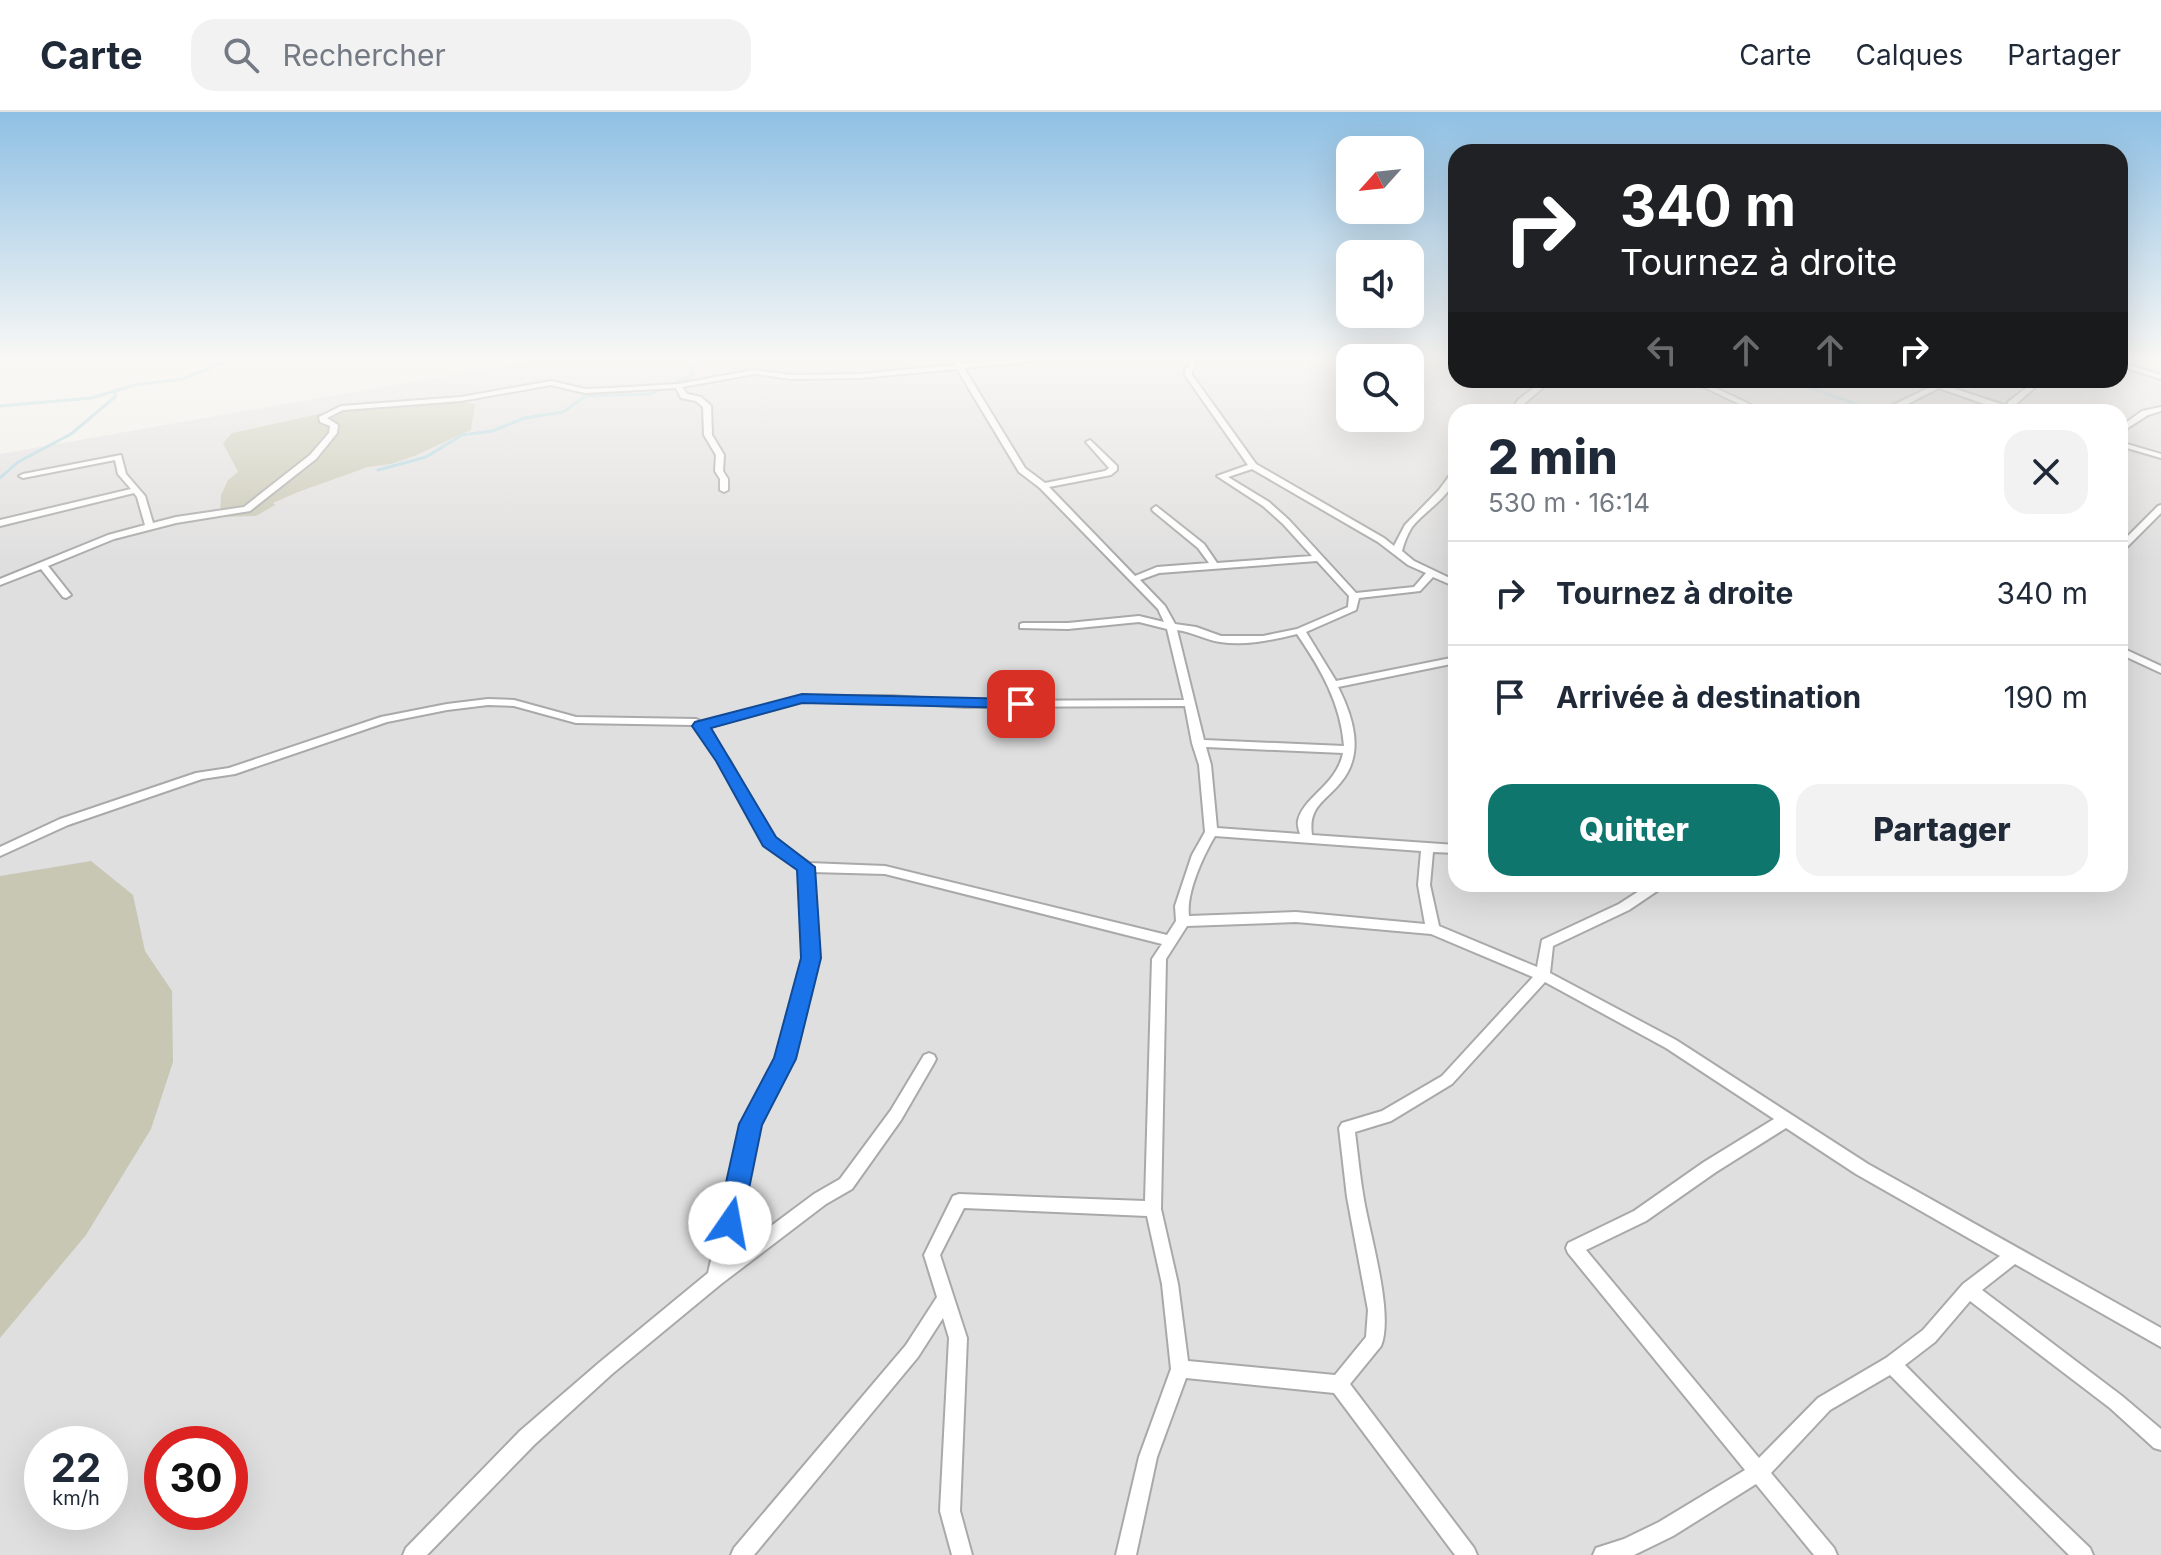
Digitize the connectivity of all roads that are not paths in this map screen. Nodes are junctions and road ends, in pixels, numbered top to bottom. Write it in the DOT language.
graph roads {
  1 [pos="334,426"];
  2 [pos="708,426"];
  3 [pos="996,426"];
  4 [pos="1225,426"];
  5 [pos="1090,442"];
  6 [pos="2128,446"];
  7 [pos="2161,456"];
  8 [pos="1253,466"];
  9 [pos="23,476"];
  10 [pos="1448,484"];
  11 [pos="1043,486"];
  12 [pos="724,490"];
  13 [pos="134,491"];
  14 [pos="2161,508"];
  15 [pos="1156,509"];
  16 [pos="0,523"];
  17 [pos="150,527"];
  18 [pos="2128,541"];
  19 [pos="1397,552"];
  20 [pos="1321,558"];
  21 [pos="44,566"];
  22 [pos="1215,566"];
  23 [pos="1430,574"];
  24 [pos="1448,577"];
  25 [pos="1135,579"];
  26 [pos="1445,579"];
  27 [pos="1448,580"];
  28 [pos="0,582"];
  29 [pos="66,595"];
  30 [pos="1354,596"];
  31 [pos="1023,626"];
  32 [pos="1171,627"];
  33 [pos="1300,631"];
  34 [pos="2128,654"];
  35 [pos="2161,657"];
  36 [pos="1448,662"];
  37 [pos="2157,668"];
  38 [pos="1331,685"];
  39 [pos="1189,703"];
  40 [pos="701,726"];
  41 [pos="1198,743"];
  42 [pos="1350,750"];
  43 [pos="1211,832"];
  44 [pos="1306,838"];
  45 [pos="1427,846"];
  46 [pos="1448,848"];
  47 [pos="0,852"];
  48 [pos="806,867"];
  49 [pos="1646,892"];
  50 [pos="1183,921"];
  51 [pos="1433,929"];
  52 [pos="1170,941"];
  53 [pos="1543,975"];
  54 [pos="929,1059"];
  55 [pos="1786,1120"];
  56 [pos="1153,1209"];
  57 [pos="2012,1256"];
  58 [pos="715,1278"];
  59 [pos="1969,1290"];
  60 [pos="945,1299"];
  61 [pos="2161,1338"];
  62 [pos="1892,1364"];
  63 [pos="1180,1369"];
  64 [pos="1339,1384"];
  65 [pos="2161,1441"];
  66 [pos="1760,1471"];
  67 [pos="413,1555"];
  68 [pos="741,1555"];
  69 [pos="962,1555"];
  70 [pos="1126,1555"];
  71 [pos="1467,1555"];
  72 [pos="1603,1555"];
  73 [pos="1827,1555"];
  74 [pos="2083,1555"];
  1 -- 17 [label="street"];
  2 -- 12 [label="street"];
  3 -- 11 [label="street"];
  4 -- 8 [label="street"];
  5 -- 11 [label="street"];
  6 -- 7 [label="street"];
  8 -- 19 [label="street"];
  8 -- 20 [label="street"];
  9 -- 13 [label="street"];
  10 -- 19 [label="street"];
  11 -- 25 [label="street"];
  13 -- 16 [label="street"];
  13 -- 17 [label="street"];
  14 -- 18 [label="street"];
  15 -- 22 [label="street"];
  17 -- 21 [label="street"];
  19 -- 23 [label="street"];
  20 -- 22 [label="street"];
  20 -- 30 [label="street"];
  21 -- 28 [label="street"];
  21 -- 29 [label="street"];
  22 -- 25 [label="street"];
  23 -- 26 [label="street"];
  23 -- 30 [label="street"];
  24 -- 26 [label="street"];
  25 -- 32 [label="street"];
  26 -- 27 [label="street"];
  30 -- 33 [label="street"];
  31 -- 32 [label="street"];
  32 -- 33 [label="street"];
  32 -- 39 [label="street"];
  33 -- 38 [label="street"];
  34 -- 37 [label="street"];
  35 -- 37 [label="street"];
  36 -- 38 [label="street"];
  38 -- 42 [label="street"];
  39 -- 40 [label="street"];
  39 -- 41 [label="street"];
  40 -- 47 [label="street"];
  40 -- 48 [label="street"];
  41 -- 42 [label="street"];
  41 -- 43 [label="street"];
  42 -- 44 [label="street"];
  43 -- 44 [label="street"];
  43 -- 50 [label="street"];
  44 -- 45 [label="street"];
  45 -- 46 [label="street"];
  45 -- 51 [label="street"];
  48 -- 52 [label="street"];
  48 -- 58 [label="street"];
  49 -- 53 [label="street"];
  50 -- 51 [label="street"];
  50 -- 52 [label="street"];
  51 -- 53 [label="street"];
  52 -- 56 [label="street"];
  53 -- 55 [label="street"];
  53 -- 64 [label="street"];
  54 -- 58 [label="street"];
  55 -- 57 [label="street"];
  55 -- 66 [label="street"];
  56 -- 60 [label="street"];
  56 -- 63 [label="street"];
  57 -- 59 [label="street"];
  57 -- 61 [label="street"];
  58 -- 67 [label="street"];
  59 -- 62 [label="street"];
  59 -- 65 [label="street"];
  60 -- 68 [label="street"];
  60 -- 69 [label="street"];
  62 -- 66 [label="street"];
  62 -- 74 [label="street"];
  63 -- 64 [label="street"];
  63 -- 70 [label="street"];
  64 -- 71 [label="street"];
  66 -- 72 [label="street"];
  66 -- 73 [label="street"];
}
